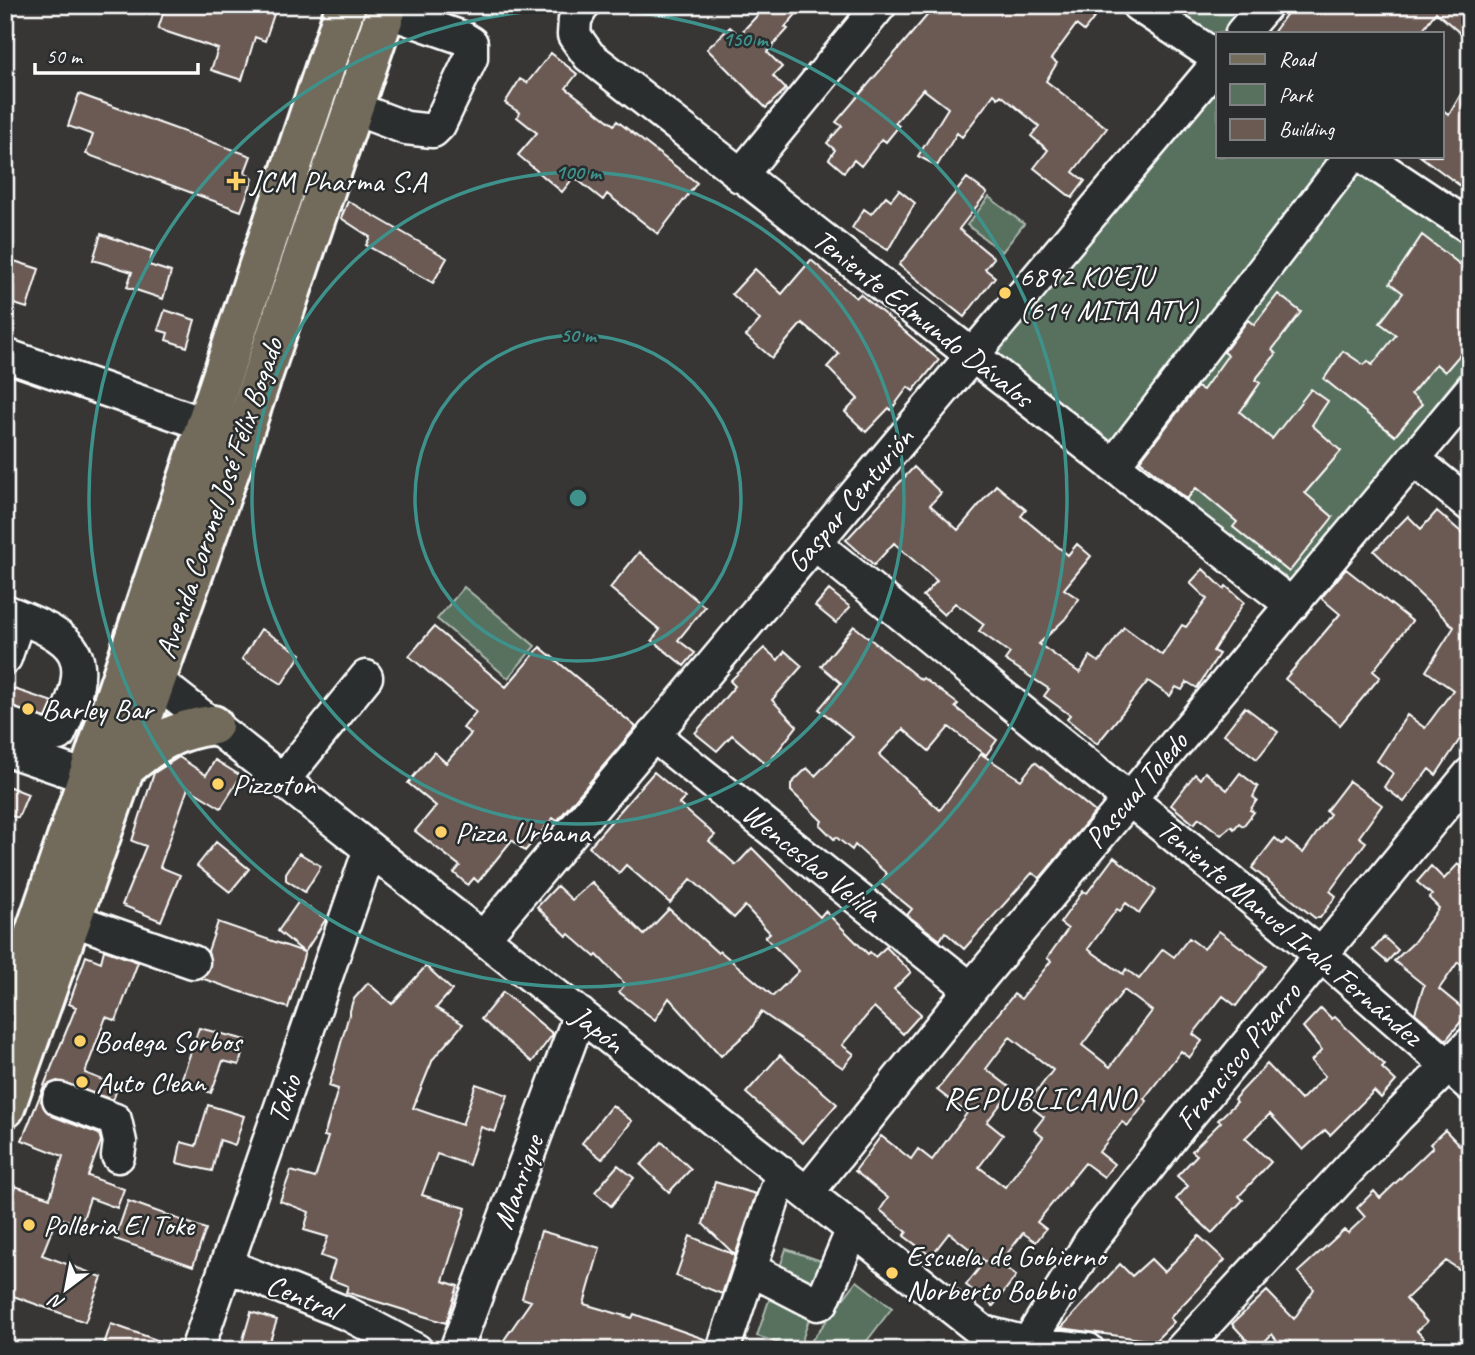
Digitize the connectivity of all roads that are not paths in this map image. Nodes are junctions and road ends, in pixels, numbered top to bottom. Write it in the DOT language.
graph roads {
  1 [pos="346,5"];
  2 [pos="880,5"];
  3 [pos="1138,5"];
  4 [pos="1266,5"];
  5 [pos="387,8"];
  6 [pos="579,12"];
  7 [pos="1243,32"];
  8 [pos="1216,60"];
  9 [pos="1216,63"];
  10 [pos="353,108"];
  11 [pos="1349,158"];
  12 [pos="1366,158"];
  13 [pos="740,176"];
  14 [pos="1470,227"];
  15 [pos="5,355"];
  16 [pos="971,356"];
  17 [pos="1470,391"];
  18 [pos="204,424"];
  19 [pos="242,436"];
  20 [pos="1413,459"];
  21 [pos="1113,466"];
  22 [pos="1470,505"];
  23 [pos="814,543"];
  24 [pos="1292,606"];
  25 [pos="12,614"];
  26 [pos="5,658"];
  27 [pos="141,669"];
  28 [pos="366,677"];
  29 [pos="5,723"];
  30 [pos="213,725"];
  31 [pos="653,735"];
  32 [pos="5,749"];
  33 [pos="106,773"];
  34 [pos="1470,774"];
  35 [pos="283,780"];
  36 [pos="1129,799"];
  37 [pos="370,849"];
  38 [pos="71,919"];
  39 [pos="483,938"];
  40 [pos="1321,955"];
  41 [pos="192,962"];
  42 [pos="971,989"];
  43 [pos="580,1014"];
  44 [pos="5,1019"];
  45 [pos="1463,1065"];
  46 [pos="24,1095"];
  47 [pos="118,1156"];
  48 [pos="782,1173"];
  49 [pos="807,1193"];
  50 [pos="853,1229"];
  51 [pos="226,1265"];
  52 [pos="750,1269"];
  53 [pos="1009,1344"];
  54 [pos="197,1350"];
  55 [pos="416,1350"];
  56 [pos="456,1350"];
  57 [pos="723,1350"];
  58 [pos="1088,1350"];
  59 [pos="1181,1350"];
  1 -- 18 [label="main road, Avenida Coronel José Félix Bogado"];
  2 -- 13 [label="street"];
  3 -- 8 [label="street"];
  4 -- 7 [label="street"];
  5 -- 10 [label="main road, Avenida Coronel José Félix Bogado"];
  5 -- 10 [label="street"];
  6 -- 13 [label="street, Teniente Edmundo Dávalos"];
  9 -- 16 [label="street, Gaspar Centurión"];
  10 -- 19 [label="main road, Avenida Coronel José Félix Bogado"];
  11 -- 21 [label="street"];
  12 -- 14 [label="street"];
  13 -- 16 [label="street, Teniente Edmundo Dávalos"];
  15 -- 18 [label="street"];
  16 -- 21 [label="street, Teniente Edmundo Dávalos"];
  16 -- 23 [label="street, Gaspar Centurión"];
  17 -- 20 [label="street, Pascual Toledo"];
  18 -- 19 [label="street"];
  18 -- 27 [label="main road, Avenida Coronel José Félix Bogado"];
  19 -- 27 [label="main road, Avenida Coronel José Félix Bogado"];
  20 -- 22 [label="street"];
  20 -- 24 [label="street, Pascual Toledo"];
  21 -- 24 [label="street, Teniente Edmundo Dávalos"];
  23 -- 31 [label="street, Gaspar Centurión"];
  23 -- 36 [label="street, Teniente Manuel Irala Fernández"];
  24 -- 36 [label="street, Pascual Toledo"];
  25 -- 26 [label="street"];
  25 -- 29 [label="street"];
  27 -- 30 [label="street, Japón"];
  27 -- 33 [label="main road, Avenida Coronel José Félix Bogado"];
  28 -- 35 [label="street"];
  30 -- 33 [label="main road"];
  30 -- 35 [label="street, Japón"];
  31 -- 39 [label="street, Gaspar Centurión"];
  31 -- 42 [label="street, Wenceslao Velilla"];
  32 -- 33 [label="street"];
  33 -- 38 [label="main road, Avenida Coronel José Félix Bogado"];
  33 -- 44 [label="main road, Avenida Coronel José Félix Bogado"];
  34 -- 40 [label="street, Francisco Pizarro"];
  35 -- 37 [label="street, Japón"];
  36 -- 40 [label="street, Teniente Manuel Irala Fernández"];
  36 -- 42 [label="street, Pascual Toledo"];
  37 -- 39 [label="street, Japón"];
  37 -- 51 [label="street, Tokio"];
  38 -- 41 [label="street"];
  38 -- 46 [label="main road, Avenida Coronel José Félix Bogado"];
  39 -- 43 [label="street, Japón"];
  40 -- 45 [label="street, Teniente Manuel Irala Fernández"];
  40 -- 53 [label="street, Francisco Pizarro"];
  42 -- 49 [label="street, Pascual Toledo"];
  43 -- 48 [label="street, Japón"];
  43 -- 56 [label="street, Manrique"];
  45 -- 59 [label="street"];
  46 -- 47 [label="street"];
  48 -- 49 [label="street, Japón"];
  48 -- 52 [label="street"];
  49 -- 50 [label="street, Japón"];
  50 -- 52 [label="street"];
  50 -- 53 [label="street, Japón"];
  51 -- 54 [label="street, Tokio"];
  51 -- 55 [label="street, Central"];
  52 -- 57 [label="street"];
  53 -- 58 [label="street"];
}
